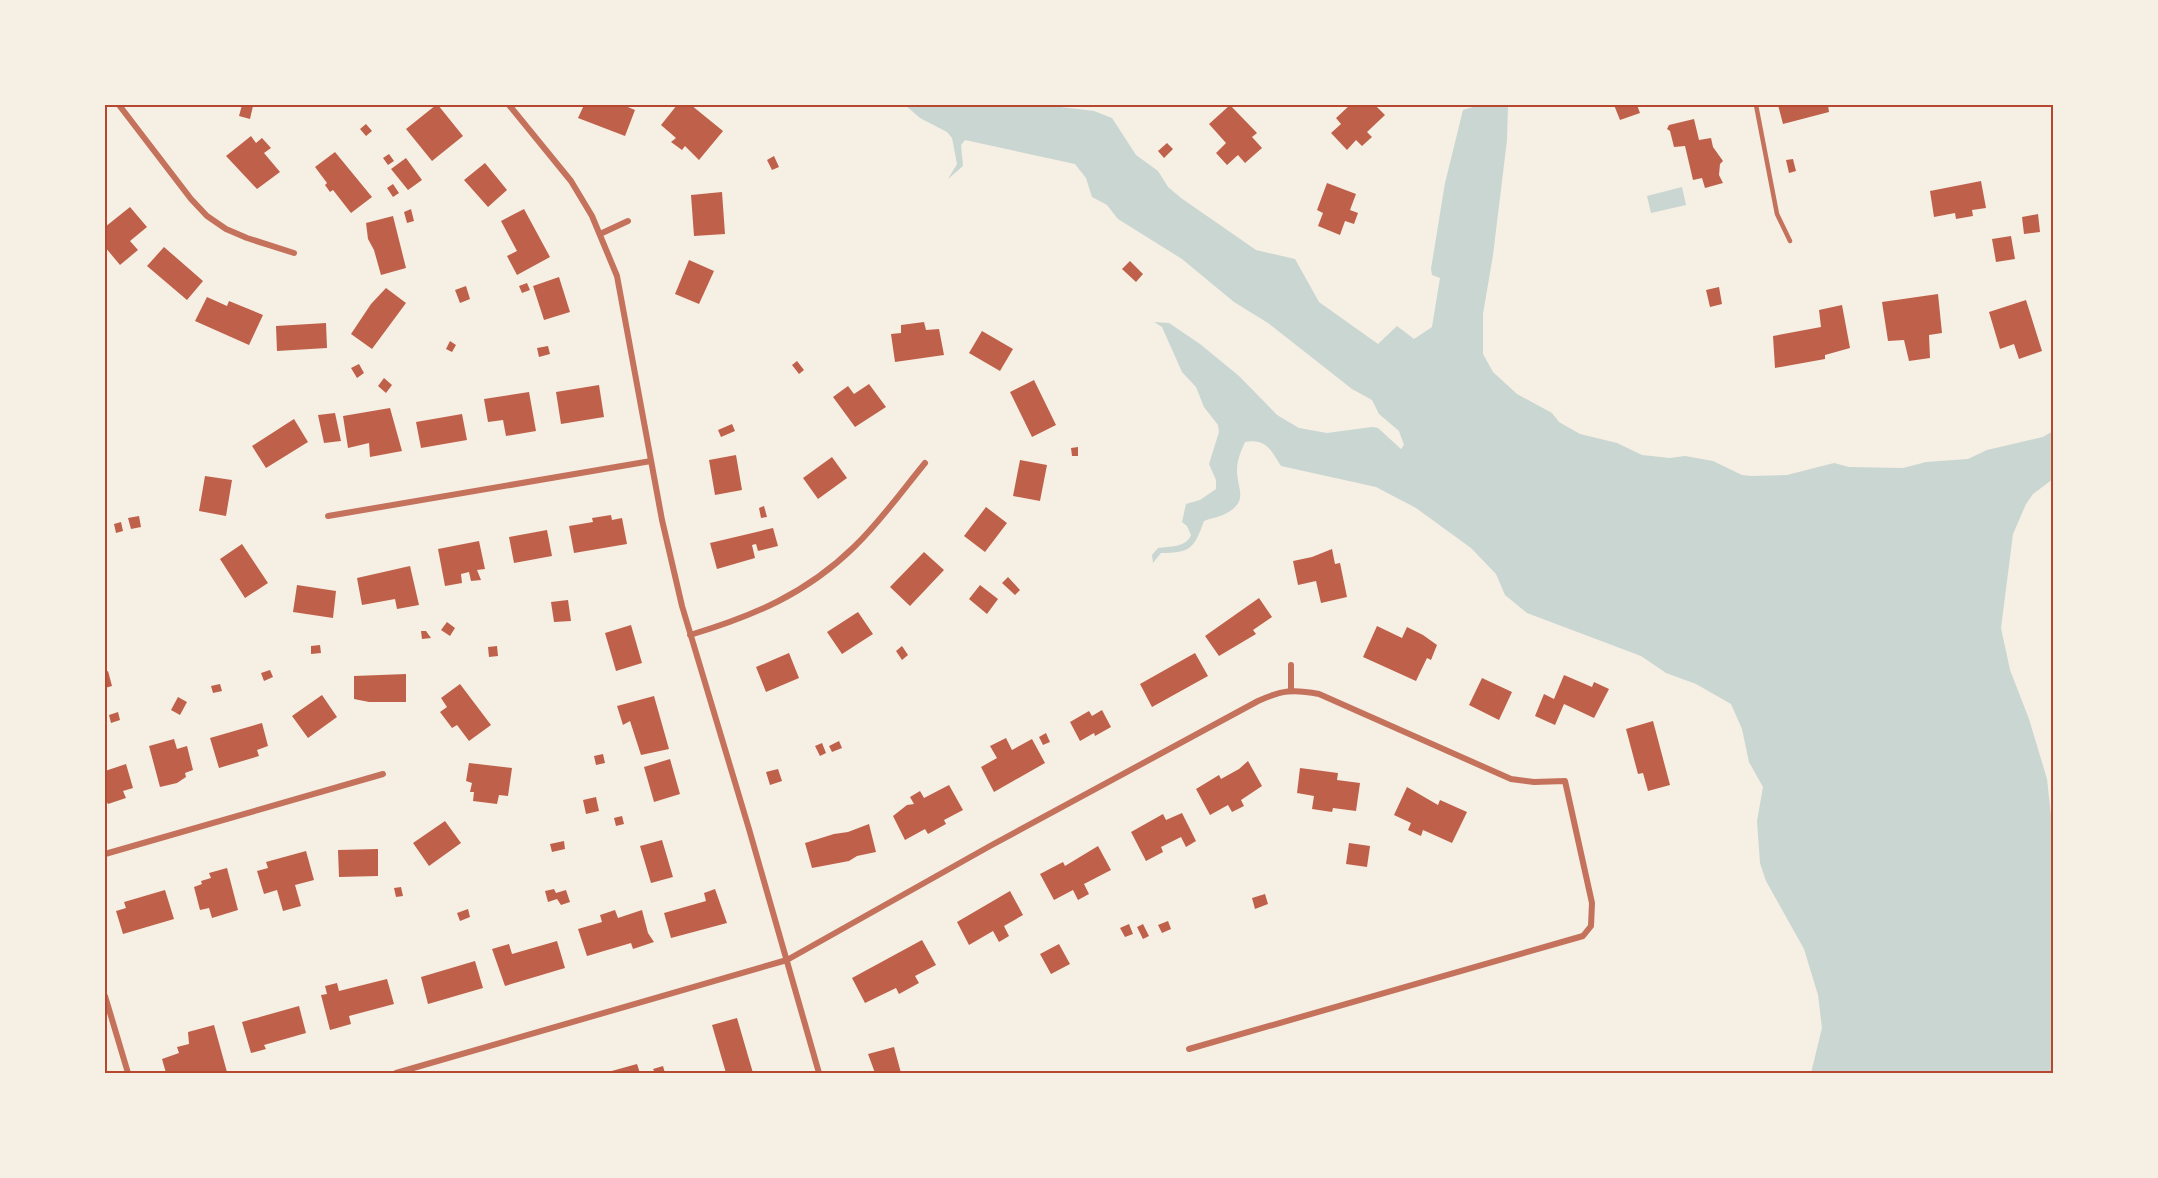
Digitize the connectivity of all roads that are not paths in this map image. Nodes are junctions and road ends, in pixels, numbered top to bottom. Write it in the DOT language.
graph roads {
  1 [pos="119,105"];
  2 [pos="509,105"];
  3 [pos="1756,105"];
  4 [pos="628,221"];
  5 [pos="600,234"];
  6 [pos="1790,242"];
  7 [pos="294,253"];
  8 [pos="651,461"];
  9 [pos="925,463"];
  10 [pos="328,516"];
  11 [pos="690,635"];
  12 [pos="1291,665"];
  13 [pos="1291,690"];
  14 [pos="383,774"];
  15 [pos="105,854"];
  16 [pos="787,960"];
  17 [pos="105,996"];
  18 [pos="1189,1049"];
  19 [pos="128,1073"];
  20 [pos="396,1073"];
  21 [pos="819,1073"];
  1 -- 7 [label="street"];
  2 -- 5 [label="street"];
  3 -- 6 [label="lane"];
  4 -- 5 [label="street"];
  5 -- 8 [label="street"];
  8 -- 10 [label="street"];
  8 -- 11 [label="street"];
  9 -- 11 [label="street"];
  11 -- 16 [label="street"];
  12 -- 13 [label="street"];
  13 -- 16 [label="street"];
  13 -- 18 [label="street"];
  14 -- 15 [label="street"];
  16 -- 20 [label="street"];
  16 -- 21 [label="street"];
  17 -- 19 [label="street"];
}
